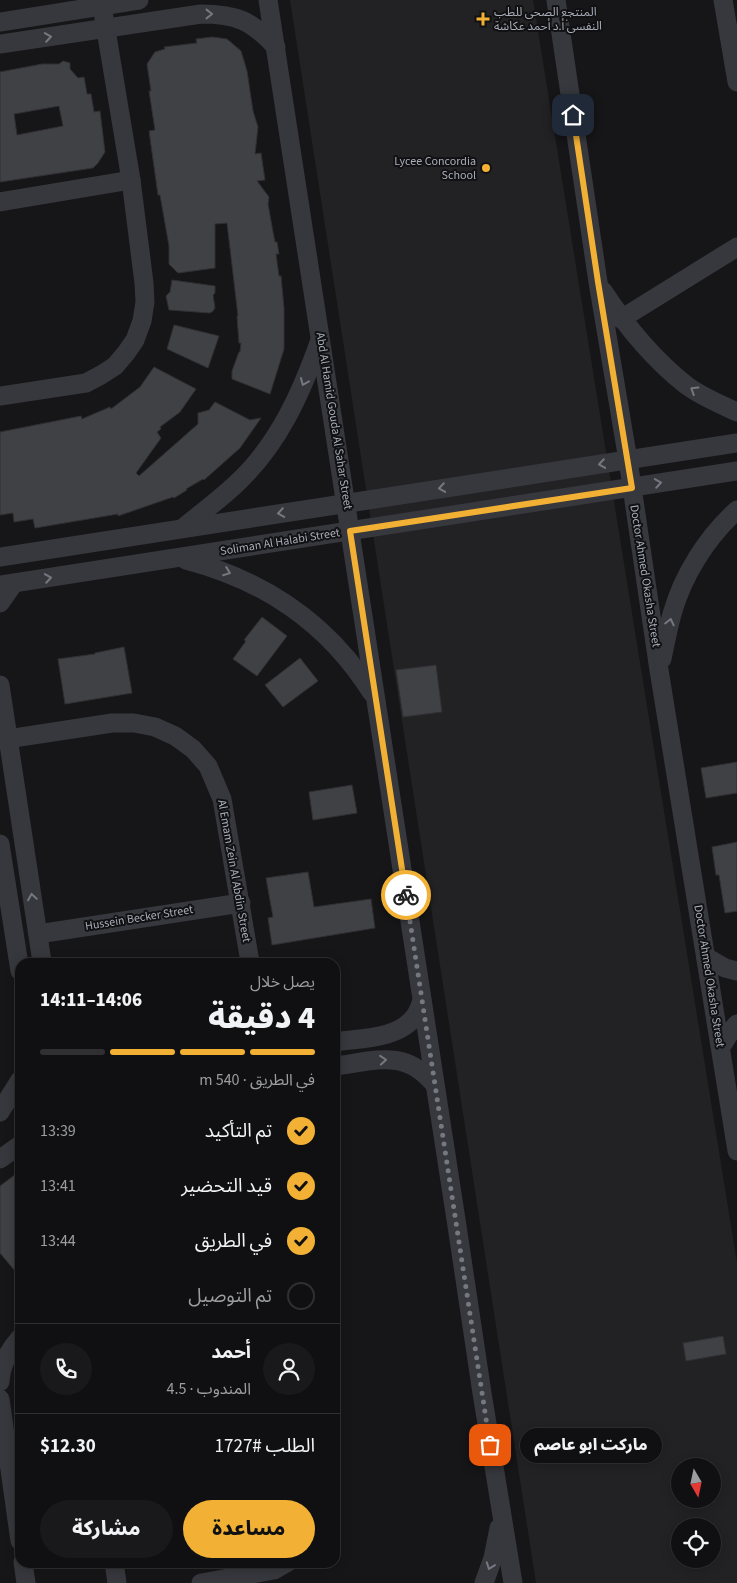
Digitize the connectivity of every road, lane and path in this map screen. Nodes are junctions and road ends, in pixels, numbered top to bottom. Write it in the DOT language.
graph roads {
  1 [pos="139,0"];
  2 [pos="268,0"];
  3 [pos="723,0"];
  4 [pos="557,2"];
  5 [pos="102,3"];
  6 [pos="0,22"];
  7 [pos="106,28"];
  8 [pos="0,44"];
  9 [pos="276,47"];
  10 [pos="737,82"];
  11 [pos="131,180"];
  12 [pos="0,202"];
  13 [pos="737,247"];
  14 [pos="598,282"];
  15 [pos="621,319"];
  16 [pos="321,337"];
  17 [pos="0,396"];
  18 [pos="737,412"];
  19 [pos="737,443"];
  20 [pos="628,460"];
  21 [pos="737,470"];
  22 [pos="632,488"];
  23 [pos="346,503"];
  24 [pos="737,510"];
  25 [pos="182,529"];
  26 [pos="350,531"];
  27 [pos="105,541"];
  28 [pos="4,552"];
  29 [pos="180,558"];
  30 [pos="109,568"];
  31 [pos="7,584"];
  32 [pos="0,603"];
  33 [pos="659,670"];
  34 [pos="0,685"];
  35 [pos="376,700"];
  36 [pos="4,740"];
  37 [pos="0,844"];
  38 [pos="241,903"];
  39 [pos="38,934"];
  40 [pos="706,957"];
  41 [pos="18,958"];
  42 [pos="41,958"];
  43 [pos="249,958"];
  44 [pos="737,971"];
  45 [pos="422,1002"];
  46 [pos="737,1024"];
  47 [pos="340,1041"];
  48 [pos="721,1047"];
  49 [pos="340,1065"];
  50 [pos="435,1085"];
  51 [pos="15,1088"];
  52 [pos="0,1112"];
  53 [pos="15,1148"];
  54 [pos="737,1151"];
  55 [pos="0,1159"];
  56 [pos="15,1344"];
  57 [pos="0,1382"];
  58 [pos="0,1399"];
  59 [pos="15,1506"];
  60 [pos="501,1514"];
  61 [pos="24,1568"];
  62 [pos="115,1568"];
  63 [pos="253,1568"];
  64 [pos="278,1568"];
  65 [pos="26,1583"];
  66 [pos="117,1583"];
  67 [pos="201,1583"];
  68 [pos="484,1583"];
  69 [pos="512,1583"];
  1 -- 5 [label="street"];
  2 -- 9 [label="street, Abd Al Hamid Gouda Al Sahar Street"];
  3 -- 10 [label="street"];
  4 -- 14 [label="street, Doctor Ahmed Okasha Street"];
  5 -- 6 [label="street"];
  5 -- 7 [label="street"];
  8 -- 7 [label="street, one-way"];
  7 -- 9 [label="street, one-way"];
  7 -- 11 [label="street"];
  9 -- 16 [label="street, Abd Al Hamid Gouda Al Sahar Street"];
  11 -- 12 [label="street"];
  11 -- 17 [label="street"];
  13 -- 15 [label="street"];
  14 -- 15 [label="street"];
  14 -- 20 [label="street, Doctor Ahmed Okasha Street"];
  18 -- 15 [label="street, one-way"];
  16 -- 23 [label="street, Abd Al Hamid Gouda Al Sahar Street"];
  16 -- 25 [label="street, one-way"];
  19 -- 20 [label="street"];
  20 -- 22 [label="street, Doctor Ahmed Okasha Street"];
  20 -- 23 [label="street, one-way"];
  22 -- 21 [label="street, Soliman Al Halabi Street, one-way"];
  22 -- 26 [label="street, Soliman Al Halabi Street"];
  22 -- 33 [label="street, Doctor Ahmed Okasha Street"];
  23 -- 25 [label="street, one-way"];
  23 -- 26 [label="street, Abd Al Hamid Gouda Al Sahar Street"];
  33 -- 24 [label="street, one-way"];
  25 -- 27 [label="street"];
  26 -- 29 [label="street, Soliman Al Halabi Street"];
  26 -- 35 [label="street, Abd Al Hamid Gouda Al Sahar Street"];
  27 -- 28 [label="street"];
  27 -- 30 [label="street"];
  29 -- 30 [label="street, Soliman Al Halabi Street"];
  29 -- 35 [label="street, one-way"];
  31 -- 30 [label="street, Soliman Al Halabi Street, one-way"];
  31 -- 32 [label="street"];
  33 -- 40 [label="street, Doctor Ahmed Okasha Street"];
  34 -- 36 [label="street"];
  35 -- 45 [label="street, Abd Al Hamid Gouda Al Sahar Street"];
  36 -- 38 [label="street, Al Emam Zein Al Abdin Street"];
  39 -- 36 [label="street, one-way"];
  37 -- 41 [label="street"];
  38 -- 39 [label="street, Hussein Becker Street"];
  38 -- 43 [label="street, Al Emam Zein Al Abdin Street"];
  39 -- 42 [label="street"];
  40 -- 44 [label="street"];
  40 -- 48 [label="street, Doctor Ahmed Okasha Street"];
  45 -- 47 [label="street"];
  45 -- 50 [label="street, Abd Al Hamid Gouda Al Sahar Street"];
  46 -- 48 [label="street"];
  48 -- 54 [label="street, Doctor Ahmed Okasha Street"];
  49 -- 50 [label="street, one-way"];
  50 -- 60 [label="street, Abd Al Hamid Gouda Al Sahar Street"];
  51 -- 52 [label="street"];
  53 -- 55 [label="street"];
  56 -- 57 [label="street"];
  58 -- 59 [label="street"];
  60 -- 68 [label="street, one-way"];
  60 -- 69 [label="street, Abd Al Hamid Gouda Al Sahar Street"];
  61 -- 65 [label="street"];
  62 -- 66 [label="street"];
  63 -- 64 [label="street"];
  63 -- 67 [label="street"];
}
